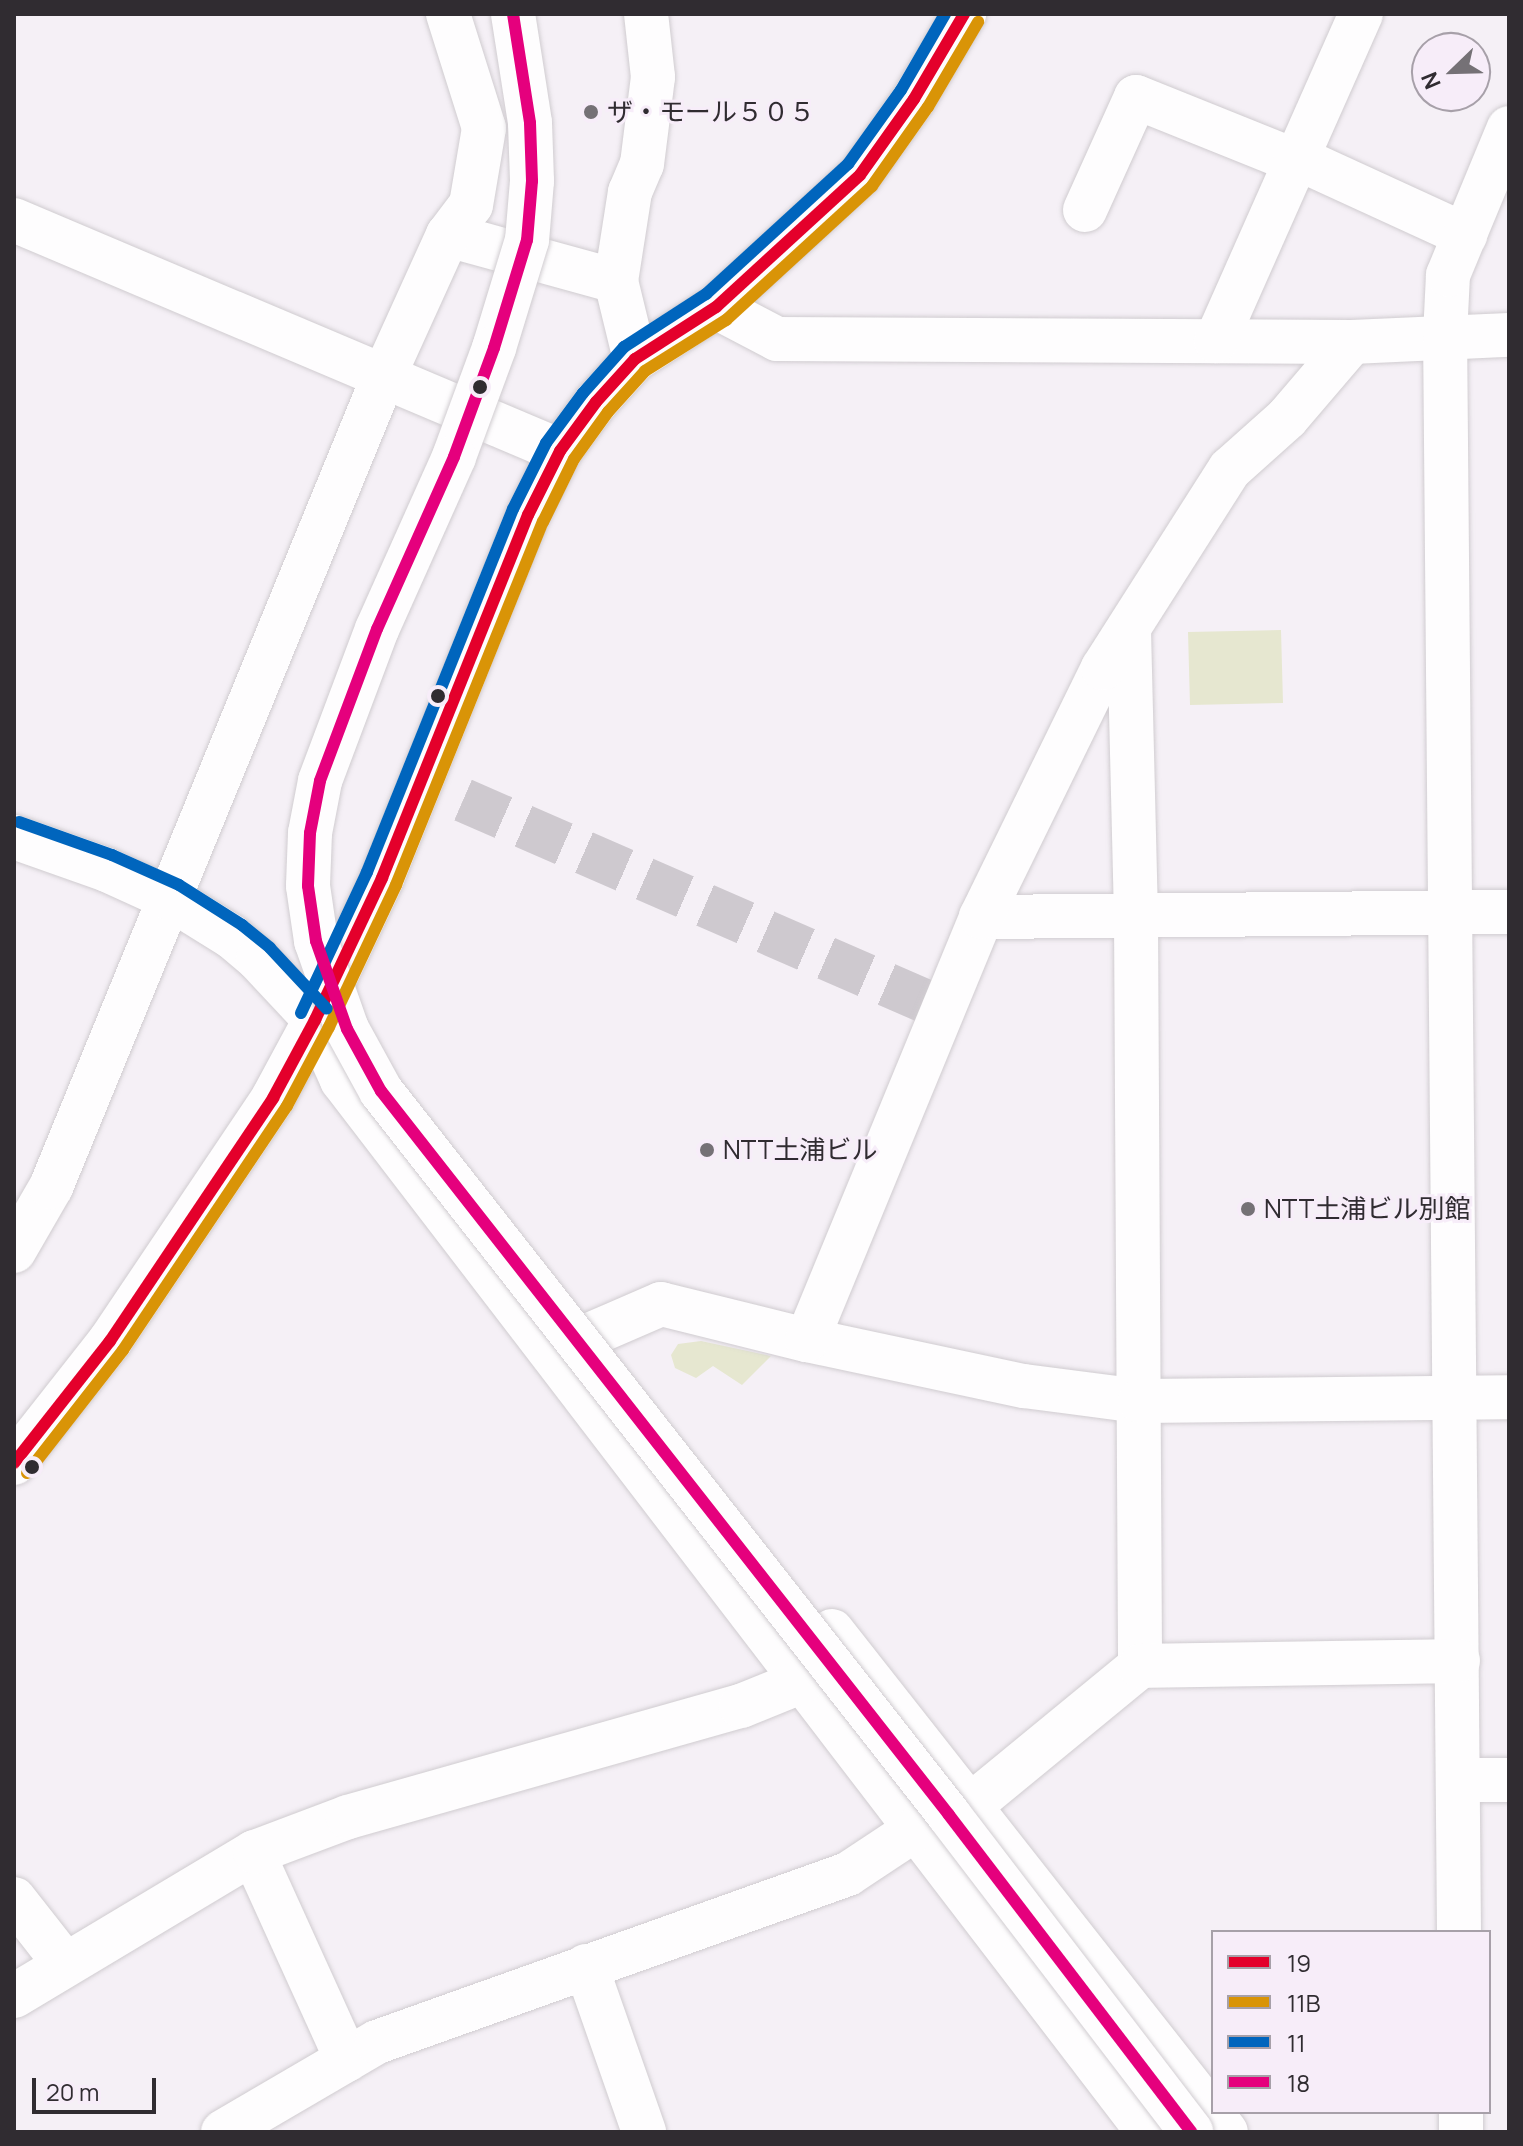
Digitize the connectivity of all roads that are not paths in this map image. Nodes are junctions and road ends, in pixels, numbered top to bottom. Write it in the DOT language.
graph roads {
  1 [pos="448,14"];
  2 [pos="513,14"];
  3 [pos="646,14"];
  4 [pos="964,14"];
  5 [pos="1361,14"];
  6 [pos="1509,128"];
  7 [pos="1296,160"];
  8 [pos="1085,210"];
  9 [pos="14,220"];
  10 [pos="448,235"];
  11 [pos="1465,235"];
  12 [pos="616,281"];
  13 [pos="716,307"];
  14 [pos="1509,335"];
  15 [pos="1445,336"];
  16 [pos="1216,341"];
  17 [pos="1352,342"];
  18 [pos="635,359"];
  19 [pos="383,378"];
  20 [pos="560,451"];
  21 [pos="1129,630"];
  22 [pos="14,837"];
  23 [pos="171,899"];
  24 [pos="1509,912"];
  25 [pos="1447,913"];
  26 [pos="1136,916"];
  27 [pos="981,917"];
  28 [pos="315,1020"];
  29 [pos="14,1251"];
  30 [pos="594,1333"];
  31 [pos="807,1340"];
  32 [pos="1453,1397"];
  33 [pos="1509,1397"];
  34 [pos="1140,1401"];
  35 [pos="17,1454"];
  36 [pos="1458,1661"];
  37 [pos="1140,1666"];
  38 [pos="803,1681"];
  39 [pos="1458,1780"];
  40 [pos="1509,1780"];
  41 [pos="971,1805"];
  42 [pos="916,1829"];
  43 [pos="253,1853"];
  44 [pos="14,1899"];
  45 [pos="1459,1930"];
  46 [pos="65,1964"];
  47 [pos="586,1966"];
  48 [pos="14,1996"];
  49 [pos="347,2060"];
  50 [pos="1203,2123"];
  51 [pos="223,2132"];
  52 [pos="644,2132"];
  53 [pos="1148,2132"];
  1 -- 10 [label="street"];
  2 -- 50 [label="street, bridge"];
  3 -- 12 [label="street"];
  4 -- 13 [label="street"];
  5 -- 7 [label="street"];
  6 -- 11 [label="street"];
  7 -- 8 [label="street"];
  7 -- 11 [label="street"];
  7 -- 16 [label="street"];
  9 -- 19 [label="street"];
  10 -- 12 [label="street"];
  10 -- 19 [label="street"];
  11 -- 15 [label="street"];
  12 -- 18 [label="street"];
  13 -- 16 [label="street"];
  13 -- 18 [label="street"];
  14 -- 15 [label="street"];
  15 -- 17 [label="street"];
  15 -- 25 [label="street"];
  16 -- 17 [label="street"];
  17 -- 21 [label="street"];
  18 -- 20 [label="street"];
  19 -- 20 [label="street"];
  19 -- 23 [label="street"];
  20 -- 28 [label="street"];
  21 -- 26 [label="street"];
  21 -- 27 [label="street"];
  22 -- 23 [label="street"];
  23 -- 28 [label="street"];
  23 -- 29 [label="street"];
  24 -- 25 [label="street"];
  25 -- 26 [label="street"];
  25 -- 32 [label="street"];
  26 -- 27 [label="street"];
  26 -- 34 [label="street"];
  27 -- 31 [label="street"];
  28 -- 30 [label="street"];
  28 -- 35 [label="street"];
  28 -- 38 [label="street"];
  30 -- 31 [label="street"];
  30 -- 41 [label="street"];
  31 -- 34 [label="street"];
  32 -- 33 [label="street"];
  32 -- 34 [label="street"];
  32 -- 36 [label="street"];
  34 -- 37 [label="street"];
  36 -- 37 [label="street"];
  36 -- 39 [label="street"];
  37 -- 41 [label="street"];
  38 -- 42 [label="street"];
  38 -- 43 [label="street"];
  39 -- 40 [label="street"];
  39 -- 45 [label="street"];
  41 -- 42 [label="street"];
  41 -- 50 [label="street"];
  42 -- 47 [label="street"];
  42 -- 53 [label="street"];
  43 -- 46 [label="street"];
  43 -- 49 [label="street"];
  44 -- 46 [label="street"];
  46 -- 48 [label="street"];
  47 -- 49 [label="street"];
  47 -- 52 [label="street"];
  49 -- 51 [label="street"];
}
